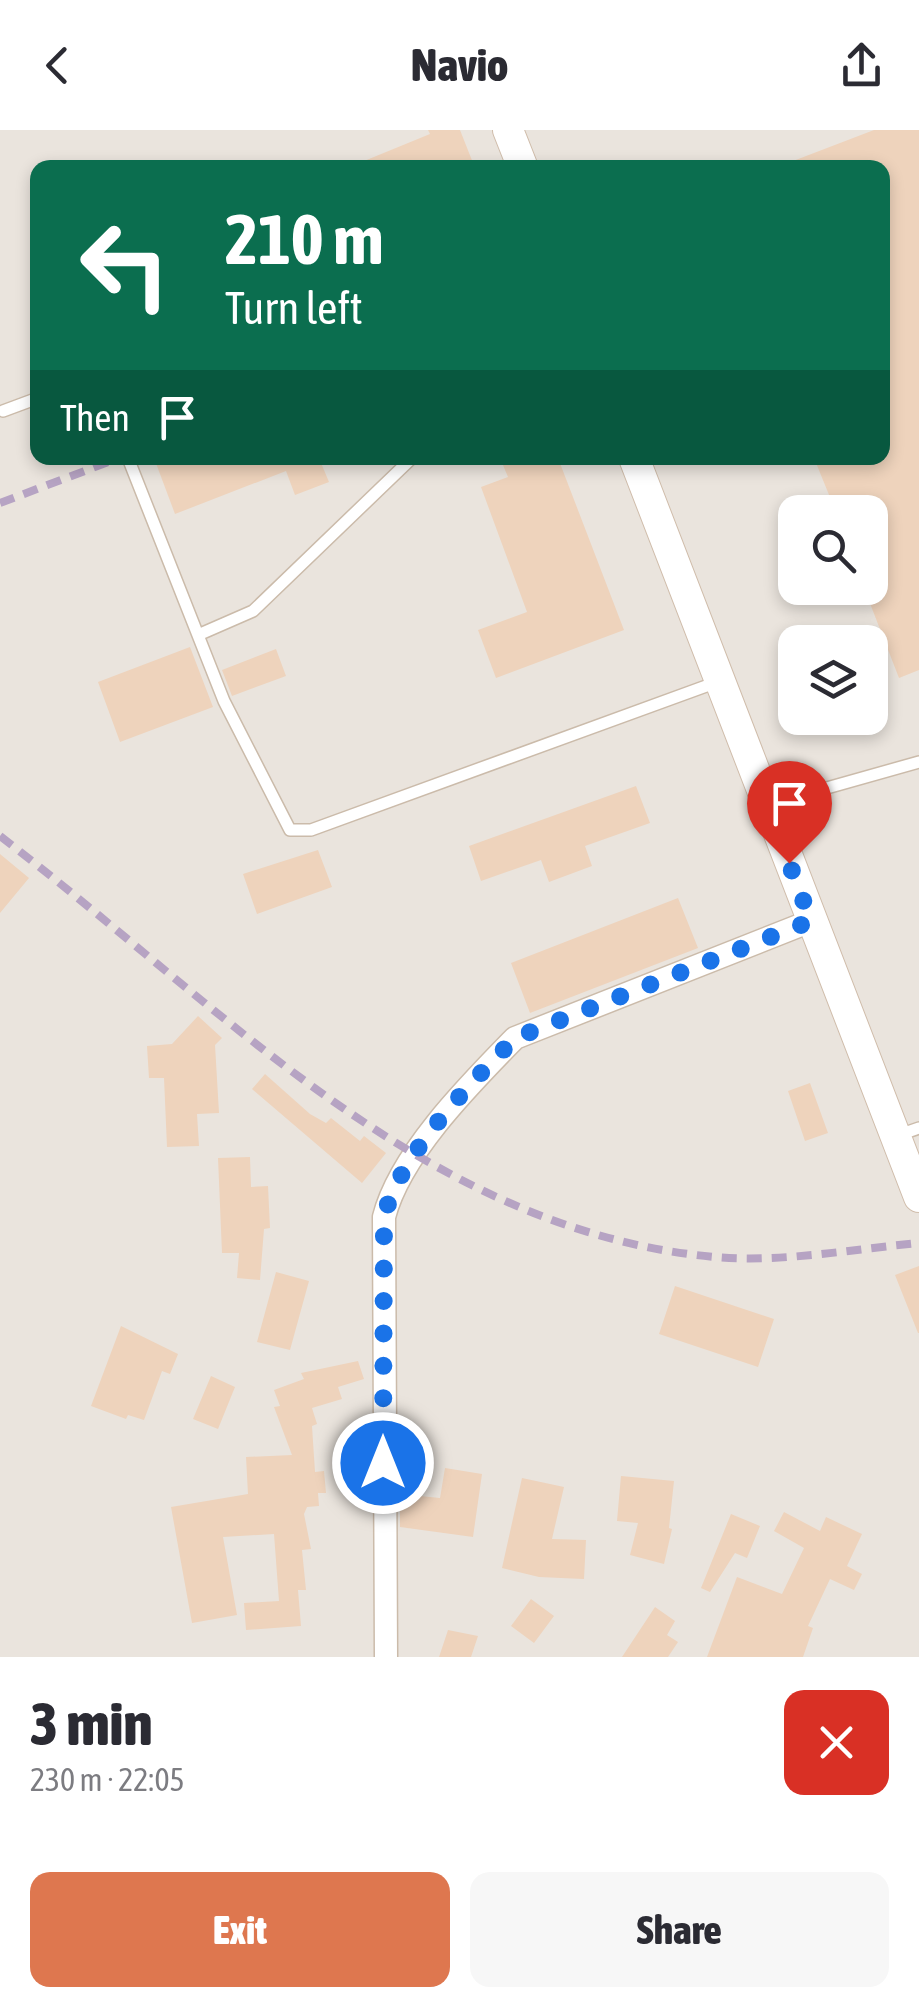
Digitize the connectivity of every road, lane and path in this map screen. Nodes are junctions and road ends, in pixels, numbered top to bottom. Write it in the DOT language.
graph roads {
  1 [pos="508,130"];
  2 [pos="520,160"];
  3 [pos="30,401"];
  4 [pos="3,410"];
  5 [pos="131,465"];
  6 [pos="405,465"];
  7 [pos="637,465"];
  8 [pos="198,634"];
  9 [pos="720,681"];
  10 [pos="919,762"];
  11 [pos="766,805"];
  12 [pos="811,921"];
  13 [pos="908,1132"];
  14 [pos="919,1197"];
  15 [pos="386,1657"];
  1 -- 2 [label="street"];
  3 -- 4 [label="lane"];
  5 -- 8 [label="lane"];
  6 -- 8 [label="lane"];
  7 -- 9 [label="street"];
  8 -- 9 [label="lane"];
  9 -- 11 [label="street"];
  10 -- 11 [label="lane"];
  11 -- 12 [label="street"];
  12 -- 13 [label="street"];
  12 -- 15 [label="street"];
  13 -- 14 [label="street"];
}
